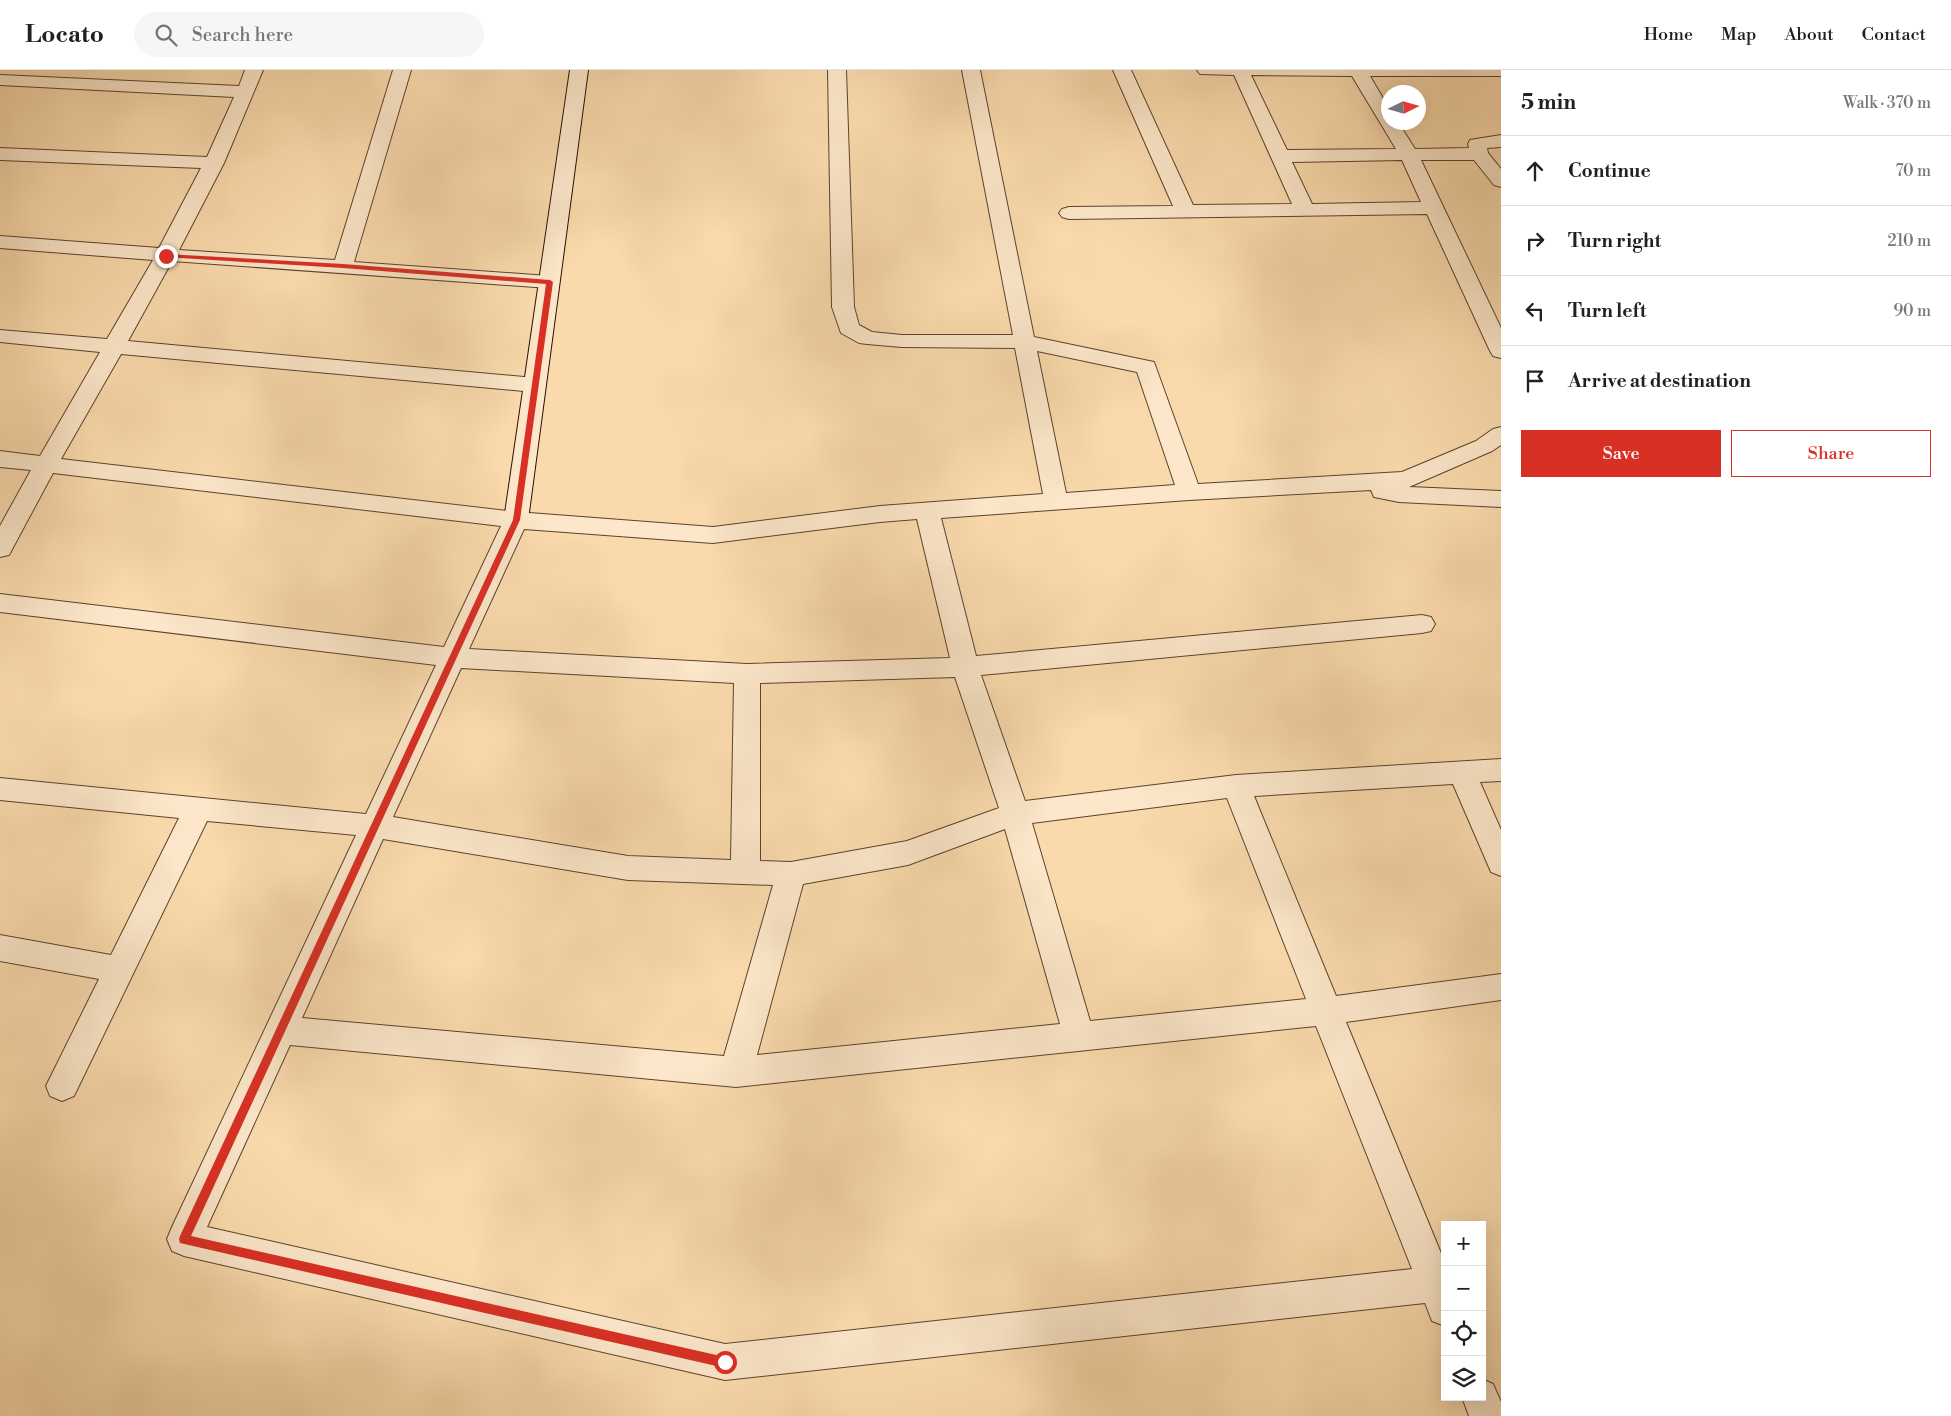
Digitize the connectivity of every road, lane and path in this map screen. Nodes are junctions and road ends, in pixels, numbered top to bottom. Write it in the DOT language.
graph roads {
  1 [pos="254,70"];
  2 [pos="402,70"];
  3 [pos="579,70"];
  4 [pos="837,70"];
  5 [pos="971,70"];
  6 [pos="1122,70"];
  7 [pos="1206,70"];
  8 [pos="1240,70"];
  9 [pos="1501,71"];
  10 [pos="1359,72"];
  11 [pos="0,80"];
  12 [pos="246,92"];
  13 [pos="1381,109"];
  14 [pos="1394,130"];
  15 [pos="1501,141"];
  16 [pos="0,154"];
  17 [pos="1479,154"];
  18 [pos="1409,155"];
  19 [pos="1280,156"];
  20 [pos="215,163"];
  21 [pos="1501,182"];
  22 [pos="1434,208"];
  23 [pos="1305,210"];
  24 [pos="1186,212"];
  25 [pos="1069,213"];
  26 [pos="0,242"];
  27 [pos="166,256"];
  28 [pos="343,266"];
  29 [pos="550,282"];
  30 [pos="0,336"];
  31 [pos="1025,342"];
  32 [pos="114,347"];
  33 [pos="1501,350"];
  34 [pos="535,385"];
  35 [pos="1501,434"];
  36 [pos="0,459"];
  37 [pos="45,465"];
  38 [pos="1338,484"];
  39 [pos="1189,492"];
  40 [pos="1501,499"];
  41 [pos="1056,502"];
  42 [pos="927,511"];
  43 [pos="516,520"];
  44 [pos="0,549"];
  45 [pos="0,602"];
  46 [pos="1422,624"];
  47 [pos="453,658"];
  48 [pos="965,667"];
  49 [pos="747,674"];
  50 [pos="1501,770"];
  51 [pos="1462,773"];
  52 [pos="1236,786"];
  53 [pos="0,789"];
  54 [pos="198,810"];
  55 [pos="1015,814"];
  56 [pos="376,826"];
  57 [pos="1501,864"];
  58 [pos="745,872"];
  59 [pos="791,874"];
  60 [pos="0,948"];
  61 [pos="119,970"];
  62 [pos="1501,987"];
  63 [pos="1327,1011"];
  64 [pos="281,1030"];
  65 [pos="1079,1037"];
  66 [pos="736,1072"];
  67 [pos="62,1086"];
  68 [pos="1440,1296"];
  69 [pos="1482,1401"];
  70 [pos="1488,1416"];
  1 -- 12 [label="street"];
  2 -- 28 [label="street"];
  3 -- 29 [label="street"];
  4 -- 31 [label="street"];
  5 -- 31 [label="street"];
  6 -- 24 [label="street"];
  7 -- 8 [label="street"];
  8 -- 10 [label="street"];
  8 -- 19 [label="street"];
  9 -- 10 [label="street"];
  10 -- 13 [label="street"];
  11 -- 12 [label="street"];
  12 -- 20 [label="street"];
  14 -- 18 [label="street"];
  15 -- 17 [label="street"];
  16 -- 20 [label="street"];
  17 -- 18 [label="street"];
  17 -- 21 [label="street"];
  18 -- 19 [label="street"];
  18 -- 22 [label="street"];
  19 -- 23 [label="street"];
  20 -- 27 [label="street"];
  22 -- 23 [label="street"];
  22 -- 33 [label="street"];
  23 -- 24 [label="street"];
  24 -- 25 [label="street"];
  26 -- 27 [label="street"];
  27 -- 28 [label="street"];
  27 -- 32 [label="street"];
  28 -- 29 [label="street"];
  29 -- 34 [label="street"];
  30 -- 32 [label="street"];
  31 -- 39 [label="street"];
  31 -- 41 [label="street"];
  32 -- 34 [label="street"];
  32 -- 37 [label="street"];
  34 -- 43 [label="street"];
  35 -- 38 [label="street"];
  36 -- 37 [label="street"];
  37 -- 43 [label="street"];
  37 -- 44 [label="street"];
  38 -- 39 [label="street"];
  38 -- 40 [label="street"];
  39 -- 41 [label="street"];
  41 -- 42 [label="street"];
  42 -- 43 [label="street"];
  42 -- 48 [label="street"];
  43 -- 47 [label="street"];
  45 -- 47 [label="street"];
  46 -- 48 [label="street"];
  47 -- 49 [label="street"];
  47 -- 56 [label="street"];
  48 -- 49 [label="street"];
  48 -- 55 [label="street"];
  49 -- 58 [label="street"];
  50 -- 51 [label="street"];
  51 -- 52 [label="street"];
  51 -- 57 [label="street"];
  52 -- 55 [label="street"];
  52 -- 63 [label="street"];
  53 -- 54 [label="street"];
  54 -- 56 [label="street"];
  54 -- 61 [label="street"];
  55 -- 59 [label="street"];
  55 -- 65 [label="street"];
  56 -- 58 [label="street"];
  56 -- 64 [label="street"];
  58 -- 59 [label="street"];
  59 -- 66 [label="street"];
  60 -- 61 [label="street"];
  61 -- 67 [label="street"];
  62 -- 63 [label="street"];
  63 -- 65 [label="street"];
  63 -- 68 [label="street"];
  64 -- 66 [label="street"];
  64 -- 68 [label="street"];
  65 -- 66 [label="street"];
  69 -- 70 [label="street"];
}
